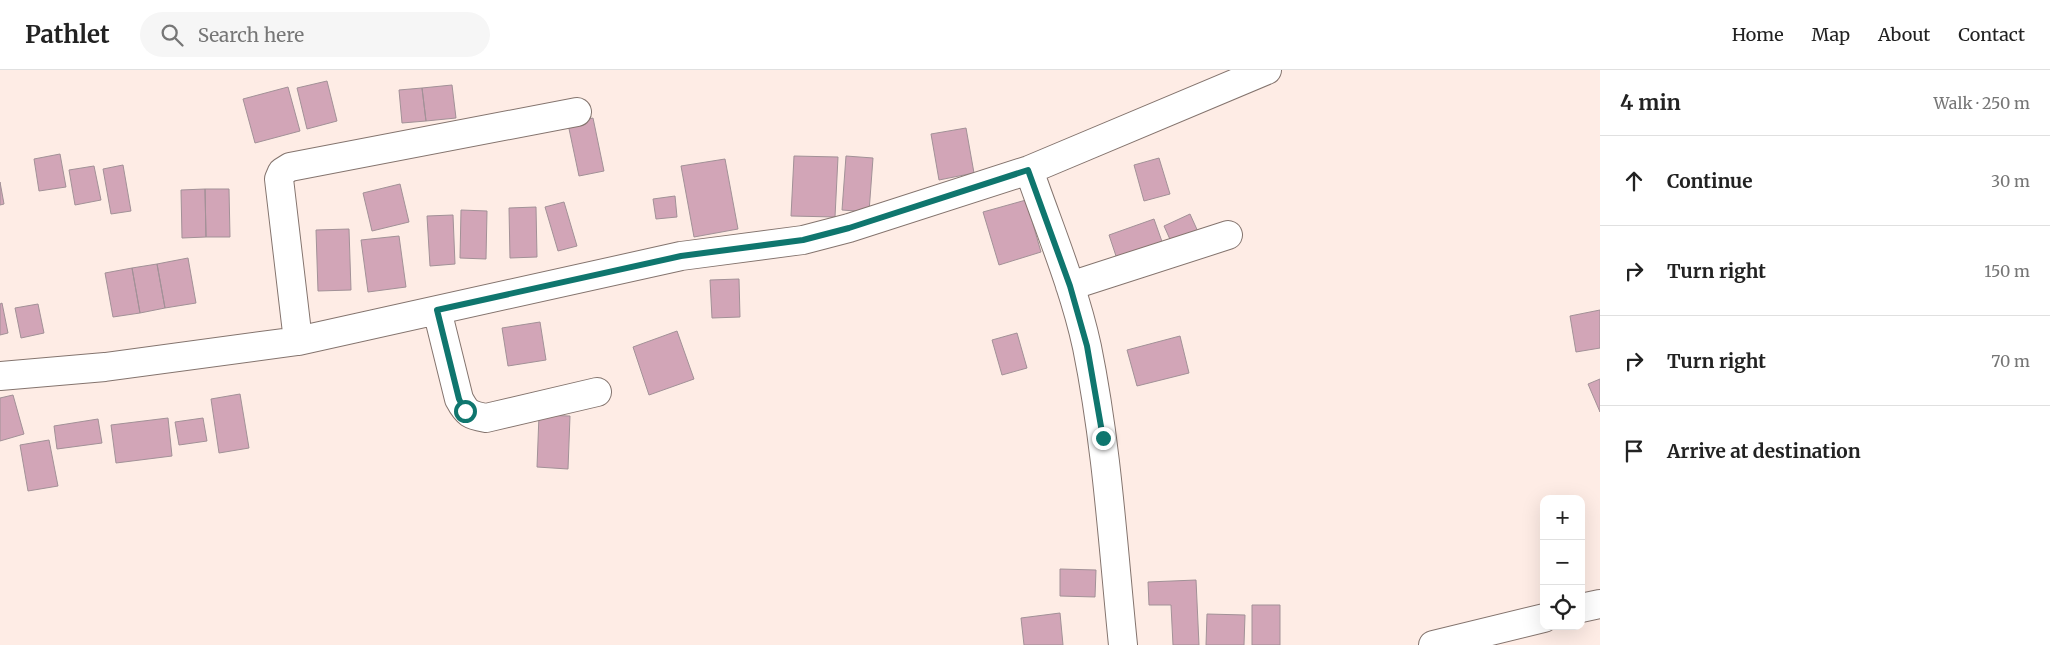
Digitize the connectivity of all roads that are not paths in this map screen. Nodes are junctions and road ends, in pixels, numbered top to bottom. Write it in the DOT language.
graph roads {
  1 [pos="1267,70"];
  2 [pos="577,112"];
  3 [pos="1028,170"];
  4 [pos="1228,234"];
  5 [pos="1070,286"];
  6 [pos="437,310"];
  7 [pos="298,341"];
  8 [pos="0,376"];
  9 [pos="597,392"];
  10 [pos="1600,604"];
  11 [pos="1585,607"];
  12 [pos="1540,619"];
  13 [pos="1123,645"];
  14 [pos="1433,645"];
  1 -- 3 [label="street"];
  2 -- 7 [label="street"];
  3 -- 5 [label="street"];
  3 -- 6 [label="street"];
  4 -- 5 [label="street"];
  5 -- 13 [label="street"];
  6 -- 7 [label="street"];
  6 -- 9 [label="street"];
  7 -- 8 [label="street"];
  10 -- 11 [label="street"];
  12 -- 14 [label="street"];
}
